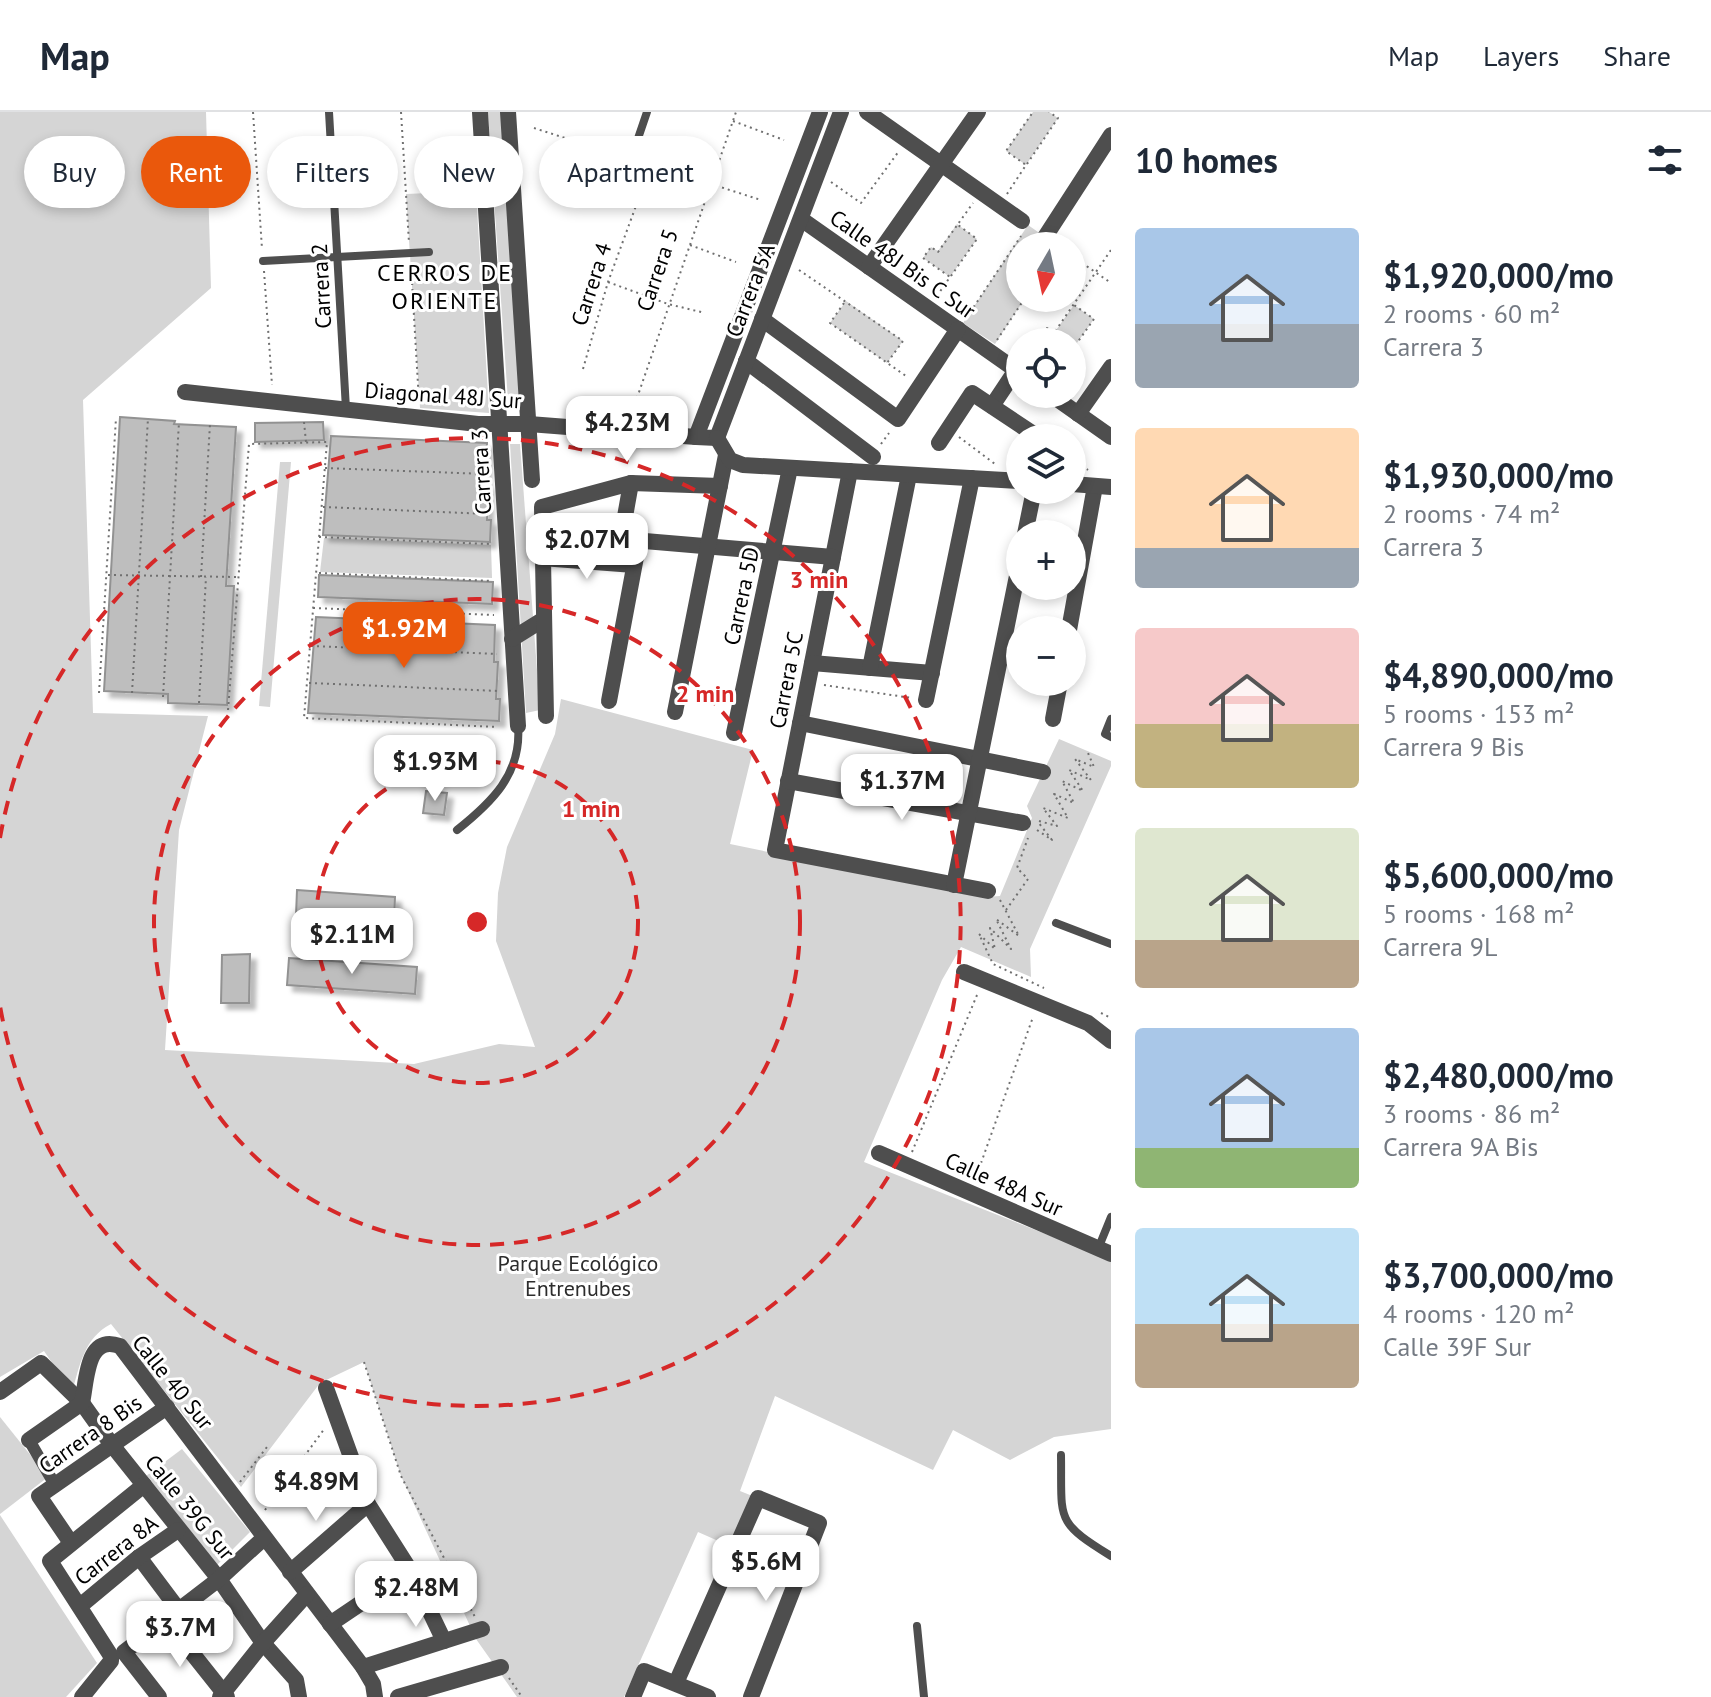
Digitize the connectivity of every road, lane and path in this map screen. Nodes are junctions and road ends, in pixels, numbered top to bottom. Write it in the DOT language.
graph roads {
  1 [pos="329,112"];
  2 [pos="480,112"];
  3 [pos="508,112"];
  4 [pos="647,112"];
  5 [pos="736,112"];
  6 [pos="820,112"];
  7 [pos="841,112"];
  8 [pos="867,112"];
  9 [pos="978,112"];
  10 [pos="1033,112"];
  11 [pos="1049,112"];
  12 [pos="733,121"];
  13 [pos="534,128"];
  14 [pos="1111,135"];
  15 [pos="559,136"];
  16 [pos="639,136"];
  17 [pos="784,140"];
  18 [pos="907,140"];
  19 [pos="722,152"];
  20 [pos="941,164"];
  21 [pos="1026,165"];
  22 [pos="818,172"];
  23 [pos="722,188"];
  24 [pos="980,192"];
  25 [pos="761,200"];
  26 [pos="999,205"];
  27 [pos="635,208"];
  28 [pos="702,208"];
  29 [pos="801,219"];
  30 [pos="957,224"];
  31 [pos="1021,229"];
  32 [pos="1048,232"];
  33 [pos="689,245"];
  34 [pos="1111,250"];
  35 [pos="429,252"];
  36 [pos="337,257"];
  37 [pos="785,260"];
  38 [pos="263,261"];
  39 [pos="736,262"];
  40 [pos="1086,266"];
  41 [pos="869,267"];
  42 [pos="1096,273"];
  43 [pos="950,277"];
  44 [pos="608,282"];
  45 [pos="1111,283"];
  46 [pos="1086,288"];
  47 [pos="846,301"];
  48 [pos="668,304"];
  49 [pos="928,308"];
  50 [pos="1016,312"];
  51 [pos="1084,312"];
  52 [pos="705,313"];
  53 [pos="762,319"];
  54 [pos="958,329"];
  55 [pos="1086,330"];
  56 [pos="990,352"];
  57 [pos="746,361"];
  58 [pos="887,363"];
  59 [pos="1006,363"];
  60 [pos="1111,367"];
  61 [pos="583,369"];
  62 [pos="921,385"];
  63 [pos="1006,387"];
  64 [pos="185,392"];
  65 [pos="637,398"];
  66 [pos="992,406"];
  67 [pos="1070,408"];
  68 [pos="346,410"];
  69 [pos="1078,414"];
  70 [pos="304,416"];
  71 [pos="116,418"];
  72 [pos="148,418"];
  73 [pos="898,419"];
  74 [pos="179,422"];
  75 [pos="210,424"];
  76 [pos="529,424"];
  77 [pos="1019,424"];
  78 [pos="500,426"];
  79 [pos="944,436"];
  80 [pos="696,437"];
  81 [pos="1111,437"];
  82 [pos="717,438"];
  83 [pos="306,442"];
  84 [pos="726,455"];
  85 [pos="873,457"];
  86 [pos="995,464"];
  87 [pos="325,468"];
  88 [pos="790,468"];
  89 [pos="850,471"];
  90 [pos="487,474"];
  91 [pos="909,475"];
  92 [pos="972,478"];
  93 [pos="532,480"];
  94 [pos="1006,480"];
  95 [pos="631,483"];
  96 [pos="720,486"];
  97 [pos="1103,486"];
  98 [pos="322,507"];
  99 [pos="489,514"];
  100 [pos="319,537"];
  101 [pos="639,541"];
  102 [pos="490,544"];
  103 [pos="708,546"];
  104 [pos="773,552"];
  105 [pos="833,557"];
  106 [pos="542,558"];
  107 [pos="634,565"];
  108 [pos="316,573"];
  109 [pos="107,575"];
  110 [pos="139,576"];
  111 [pos="170,576"];
  112 [pos="201,577"];
  113 [pos="206,577"];
  114 [pos="238,577"];
  115 [pos="493,581"];
  116 [pos="1012,600"];
  117 [pos="313,608"];
  118 [pos="496,615"];
  119 [pos="1072,616"];
  120 [pos="544,619"];
  121 [pos="512,639"];
  122 [pos="310,646"];
  123 [pos="498,654"];
  124 [pos="812,663"];
  125 [pos="870,668"];
  126 [pos="932,673"];
  127 [pos="307,683"];
  128 [pos="808,683"];
  129 [pos="500,691"];
  130 [pos="99,693"];
  131 [pos="132,693"];
  132 [pos="1057,696"];
  133 [pos="163,697"];
  134 [pos="926,700"];
  135 [pos="609,701"];
  136 [pos="199,703"];
  137 [pos="228,710"];
  138 [pos="675,712"];
  139 [pos="546,716"];
  140 [pos="1053,719"];
  141 [pos="1111,719"];
  142 [pos="800,723"];
  143 [pos="497,727"];
  144 [pos="518,730"];
  145 [pos="734,733"];
  146 [pos="1111,737"];
  147 [pos="1088,753"];
  148 [pos="980,759"];
  149 [pos="1043,772"];
  150 [pos="788,781"];
  151 [pos="969,813"];
  152 [pos="1023,823"];
  153 [pos="457,830"];
  154 [pos="954,885"];
  155 [pos="988,891"];
  156 [pos="1006,910"];
  157 [pos="1056,923"];
  158 [pos="1111,944"];
  159 [pos="964,972"];
  160 [pos="984,978"];
  161 [pos="1042,996"];
  162 [pos="1098,1012"];
  163 [pos="1111,1018"];
  164 [pos="1111,1041"];
  165 [pos="879,1153"];
  166 [pos="907,1164"];
  167 [pos="970,1192"];
  168 [pos="1111,1217"];
  169 [pos="1104,1252"];
  170 [pos="364,1362"];
  171 [pos="326,1388"];
  172 [pos="0,1392"];
  173 [pos="82,1403"];
  174 [pos="167,1407"];
  175 [pos="336,1414"];
  176 [pos="29,1440"];
  177 [pos="112,1445"];
  178 [pos="267,1447"];
  179 [pos="1061,1455"];
  180 [pos="55,1485"];
  181 [pos="144,1485"];
  182 [pos="232,1492"];
  183 [pos="368,1504"];
  184 [pos="178,1530"];
  185 [pos="260,1531"];
  186 [pos="71,1543"];
  187 [pos="1111,1556"];
  188 [pos="139,1557"];
  189 [pos="410,1570"];
  190 [pos="290,1572"];
  191 [pos="219,1579"];
  192 [pos="307,1594"];
  193 [pos="80,1606"];
  194 [pos="172,1614"];
  195 [pos="330,1624"];
  196 [pos="917,1626"];
  197 [pos="482,1629"];
  198 [pos="444,1641"];
  199 [pos="263,1643"];
  200 [pos="117,1654"];
  201 [pos="363,1667"];
  202 [pos="501,1667"];
  203 [pos="676,1683"];
  204 [pos="298,1691"];
  205 [pos="374,1691"];
  206 [pos="224,1695"];
  207 [pos="82,1697"];
  208 [pos="159,1697"];
  209 [pos="398,1697"];
  210 [pos="522,1697"];
  211 [pos="633,1697"];
  212 [pos="707,1697"];
  213 [pos="751,1697"];
  214 [pos="924,1697"];
  1 -- 36 [label="lane, Carrera 2"];
  2 -- 78 [label="street, Carrera 3"];
  3 -- 76 [label="street"];
  4 -- 16 [label="lane"];
  5 -- 12 [label="path, Carrera 5"];
  6 -- 80 [label="street, Carrera 5A"];
  7 -- 22 [label="street, Carrera 5A"];
  8 -- 18 [label="street"];
  9 -- 20 [label="street"];
  10 -- 21 [label="path"];
  11 -- 21 [label="path"];
  12 -- 17 [label="path"];
  12 -- 19 [label="path, Carrera 5"];
  13 -- 15 [label="path"];
  14 -- 32 [label="street"];
  18 -- 20 [label="street"];
  18 -- 22 [label="path"];
  20 -- 24 [label="street"];
  20 -- 41 [label="street"];
  21 -- 26 [label="path"];
  22 -- 29 [label="street, Carrera 5A"];
  23 -- 25 [label="path"];
  24 -- 26 [label="street"];
  24 -- 30 [label="path"];
  26 -- 31 [label="street"];
  27 -- 44 [label="path, Carrera 4"];
  28 -- 33 [label="path, Carrera 5"];
  29 -- 37 [label="street, Carrera 5A"];
  29 -- 41 [label="street, Calle 48J Bis C Sur"];
  30 -- 43 [label="path"];
  30 -- 43 [label="path"];
  31 -- 54 [label="path"];
  33 -- 39 [label="path"];
  33 -- 48 [label="path, Carrera 5"];
  34 -- 42 [label="path"];
  35 -- 36 [label="lane"];
  36 -- 38 [label="lane"];
  36 -- 68 [label="lane, Carrera 2"];
  37 -- 47 [label="path"];
  37 -- 53 [label="street, Carrera 5A"];
  40 -- 42 [label="path"];
  41 -- 49 [label="street, Calle 48J Bis C Sur"];
  42 -- 45 [label="path"];
  42 -- 46 [label="path"];
  43 -- 49 [label="path"];
  44 -- 48 [label="path"];
  44 -- 61 [label="path, Carrera 4"];
  47 -- 58 [label="path"];
  47 -- 58 [label="path"];
  48 -- 52 [label="path"];
  48 -- 65 [label="path, Carrera 5"];
  49 -- 54 [label="street, Calle 48J Bis C Sur"];
  50 -- 56 [label="path"];
  51 -- 55 [label="path"];
  53 -- 57 [label="street, Carrera 5A"];
  53 -- 73 [label="street"];
  54 -- 56 [label="street, Calle 48J Bis C Sur"];
  54 -- 62 [label="street"];
  56 -- 59 [label="street, Calle 48J Bis C Sur"];
  57 -- 82 [label="street, Carrera 5A"];
  57 -- 85 [label="street"];
  58 -- 62 [label="path"];
  60 -- 69 [label="street"];
  62 -- 73 [label="street"];
  63 -- 66 [label="street"];
  64 -- 68 [label="street, Diagonal 48J Sur"];
  66 -- 77 [label="street"];
  66 -- 79 [label="street"];
  67 -- 69 [label="street"];
  68 -- 78 [label="street, Diagonal 48J Sur"];
  69 -- 81 [label="street"];
  70 -- 83 [label="path"];
  71 -- 109 [label="path"];
  72 -- 110 [label="path"];
  73 -- 85 [label="path"];
  74 -- 111 [label="path"];
  75 -- 112 [label="path"];
  76 -- 78 [label="street, Diagonal 48J Sur"];
  76 -- 80 [label="street, Diagonal 48J Sur"];
  76 -- 93 [label="street"];
  78 -- 121 [label="street, Carrera 3"];
  79 -- 86 [label="path"];
  80 -- 82 [label="street, Diagonal 48J Sur"];
  82 -- 84 [label="street"];
  83 -- 87 [label="path"];
  83 -- 114 [label="path"];
  84 -- 88 [label="street"];
  84 -- 96 [label="street"];
  87 -- 90 [label="path"];
  87 -- 98 [label="path"];
  88 -- 89 [label="street"];
  88 -- 104 [label="street, Carrera 5D"];
  89 -- 91 [label="street"];
  89 -- 105 [label="street, Carrera 5C"];
  91 -- 92 [label="street"];
  91 -- 125 [label="street"];
  92 -- 94 [label="street"];
  92 -- 126 [label="street"];
  95 -- 96 [label="street"];
  95 -- 101 [label="street"];
  95 -- 106 [label="street"];
  96 -- 103 [label="street"];
  97 -- 119 [label="street"];
  98 -- 99 [label="path"];
  98 -- 100 [label="path"];
  100 -- 102 [label="path"];
  100 -- 108 [label="path"];
  101 -- 103 [label="street"];
  101 -- 107 [label="street"];
  103 -- 104 [label="street"];
  103 -- 138 [label="street"];
  104 -- 105 [label="street"];
  104 -- 145 [label="street, Carrera 5D"];
  105 -- 124 [label="street, Carrera 5C"];
  106 -- 107 [label="street"];
  106 -- 120 [label="street"];
  107 -- 135 [label="street"];
  108 -- 115 [label="path"];
  108 -- 117 [label="path"];
  109 -- 110 [label="path"];
  109 -- 130 [label="path"];
  110 -- 111 [label="path"];
  110 -- 131 [label="path"];
  111 -- 112 [label="path"];
  111 -- 133 [label="path"];
  112 -- 113 [label="path"];
  113 -- 114 [label="path"];
  113 -- 136 [label="path"];
  114 -- 137 [label="path"];
  116 -- 148 [label="street"];
  117 -- 118 [label="path"];
  117 -- 122 [label="path"];
  120 -- 121 [label="street"];
  120 -- 139 [label="street"];
  121 -- 144 [label="street, Carrera 3"];
  122 -- 123 [label="path"];
  122 -- 127 [label="path"];
  124 -- 125 [label="street"];
  124 -- 128 [label="street, Carrera 5C"];
  125 -- 126 [label="street"];
  126 -- 134 [label="street"];
  127 -- 129 [label="path"];
  127 -- 143 [label="path"];
  128 -- 134 [label="path"];
  128 -- 142 [label="street, Carrera 5C"];
  132 -- 140 [label="street"];
  141 -- 146 [label="lane"];
  142 -- 148 [label="street"];
  142 -- 150 [label="street, Carrera 5C"];
  144 -- 153 [label="lane"];
  147 -- 156 [label="path"];
  148 -- 149 [label="street"];
  148 -- 151 [label="street"];
  150 -- 151 [label="street"];
  150 -- 154 [label="street, Carrera 5C"];
  151 -- 152 [label="street"];
  151 -- 154 [label="street"];
  154 -- 155 [label="street"];
  155 -- 156 [label="path"];
  156 -- 161 [label="path"];
  157 -- 158 [label="lane"];
  159 -- 160 [label="street"];
  160 -- 161 [label="street"];
  160 -- 166 [label="path"];
  161 -- 164 [label="street"];
  161 -- 167 [label="path"];
  162 -- 163 [label="path"];
  165 -- 166 [label="street, Calle 48A Sur"];
  166 -- 167 [label="street, Calle 48A Sur"];
  167 -- 169 [label="street, Calle 48A Sur"];
  168 -- 169 [label="lane"];
  170 -- 197 [label="path"];
  171 -- 175 [label="street"];
  172 -- 173 [label="street, Calle 39G Sur"];
  173 -- 174 [label="street, Calle 40 Sur"];
  173 -- 176 [label="street"];
  173 -- 177 [label="street, Calle 39G Sur"];
  174 -- 177 [label="street, Carrera 8 Bis"];
  174 -- 182 [label="street, Calle 40 Sur"];
  175 -- 183 [label="street"];
  175 -- 185 [label="path"];
  176 -- 180 [label="street"];
  177 -- 180 [label="street, Carrera 8 Bis"];
  177 -- 181 [label="street, Calle 39G Sur"];
  178 -- 182 [label="path"];
  179 -- 187 [label="lane"];
  180 -- 186 [label="street, Carrera 8 Bis"];
  181 -- 184 [label="street, Calle 39G Sur"];
  181 -- 186 [label="street"];
  182 -- 185 [label="street, Calle 40 Sur"];
  183 -- 189 [label="street"];
  183 -- 190 [label="street"];
  184 -- 188 [label="street, Carrera 8A"];
  184 -- 191 [label="street, Calle 39G Sur"];
  185 -- 190 [label="street, Calle 40 Sur"];
  185 -- 191 [label="street"];
  186 -- 193 [label="street"];
  188 -- 193 [label="street, Carrera 8A"];
  188 -- 194 [label="street"];
  189 -- 195 [label="street"];
  189 -- 198 [label="street"];
  190 -- 192 [label="street, Calle 40 Sur"];
  191 -- 194 [label="street"];
  191 -- 199 [label="street, Calle 39G Sur"];
  192 -- 195 [label="street, Calle 40 Sur"];
  192 -- 199 [label="street"];
  193 -- 200 [label="street"];
  194 -- 200 [label="street"];
  194 -- 206 [label="street"];
  195 -- 201 [label="street, Calle 40 Sur"];
  196 -- 214 [label="lane"];
  197 -- 198 [label="street"];
  198 -- 201 [label="street"];
  199 -- 204 [label="street, Calle 39G Sur"];
  199 -- 206 [label="street"];
  200 -- 207 [label="street"];
  200 -- 208 [label="street"];
  201 -- 205 [label="street, Calle 40 Sur"];
  202 -- 209 [label="street"];
  202 -- 210 [label="path"];
  203 -- 211 [label="street"];
  203 -- 212 [label="street"];
  203 -- 213 [label="street"];
}
